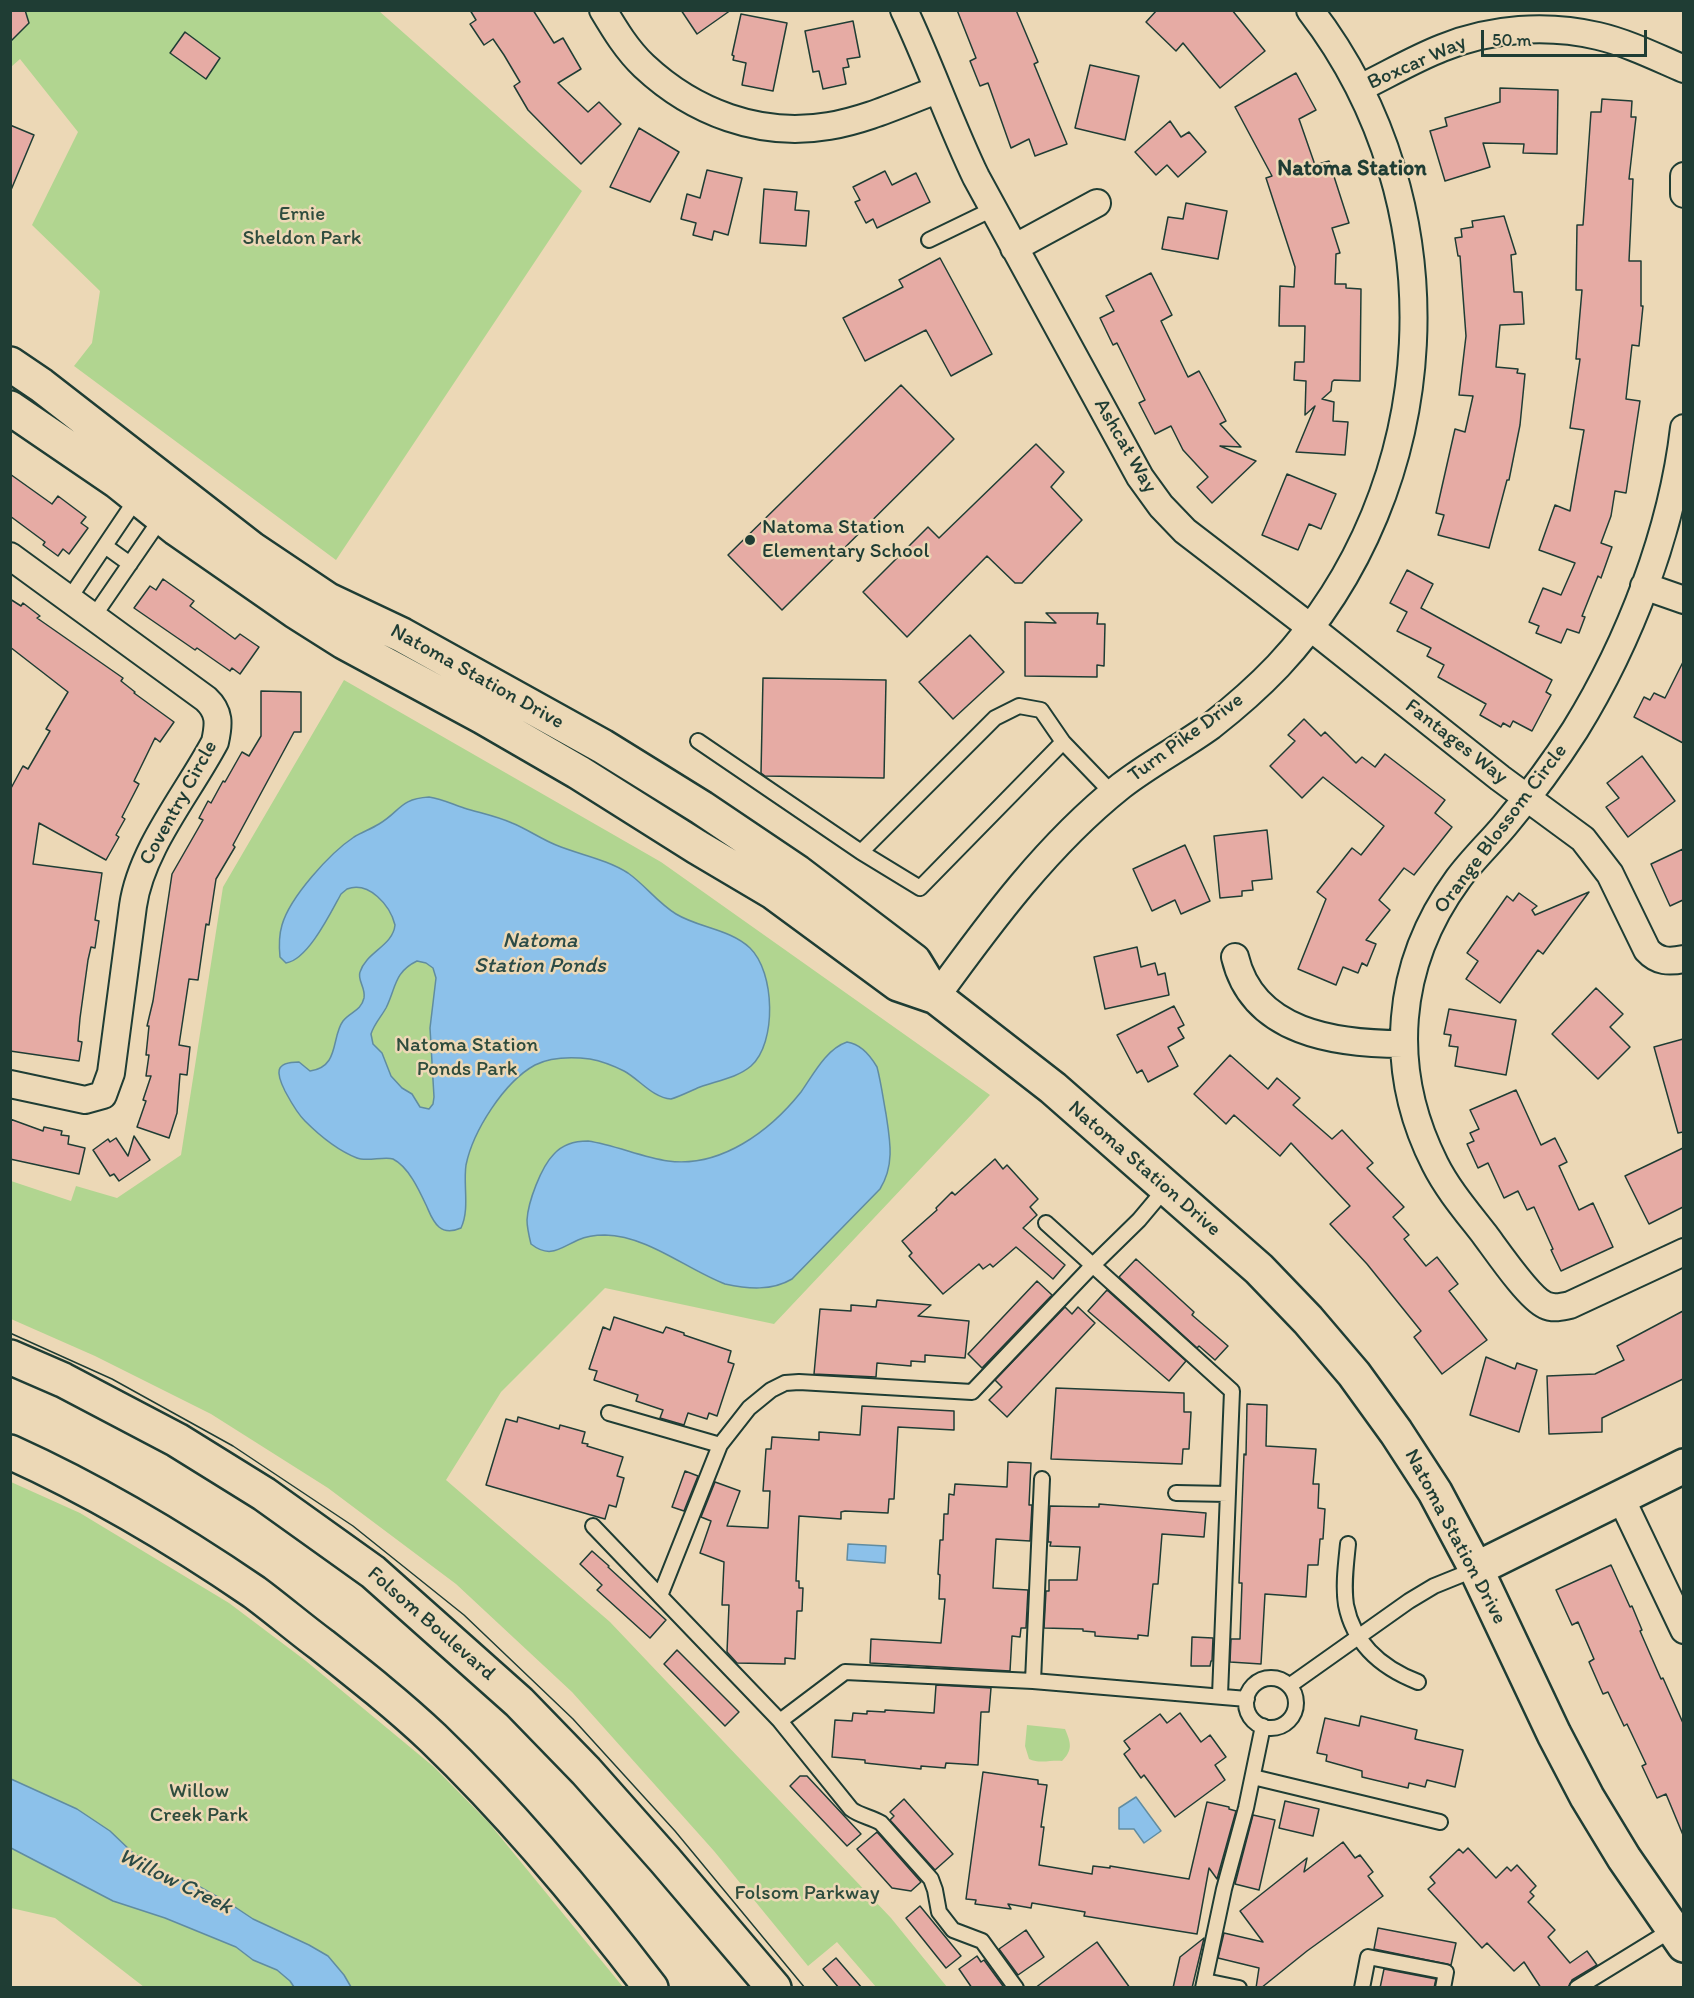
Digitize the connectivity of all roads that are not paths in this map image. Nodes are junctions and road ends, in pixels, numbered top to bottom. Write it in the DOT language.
graph roads {
  1 [pos="603,10"];
  2 [pos="904,10"];
  3 [pos="1310,10"];
  4 [pos="1683,69"];
  5 [pos="1360,88"];
  6 [pos="937,90"];
  7 [pos="1683,176"];
  8 [pos="1683,195"];
  9 [pos="1097,203"];
  10 [pos="993,209"];
  11 [pos="929,240"];
  12 [pos="1014,248"];
  13 [pos="10,364"];
  14 [pos="10,408"];
  15 [pos="1683,428"];
  16 [pos="158,495"];
  17 [pos="105,546"];
  18 [pos="10,556"];
  19 [pos="130,564"];
  20 [pos="1644,586"];
  21 [pos="69,599"];
  22 [pos="1683,600"];
  23 [pos="94,616"];
  24 [pos="1310,627"];
  25 [pos="698,741"];
  26 [pos="1064,742"];
  27 [pos="1112,794"];
  28 [pos="1526,797"];
  29 [pos="861,852"];
  30 [pos="1234,957"];
  31 [pos="1683,959"];
  32 [pos="936,997"];
  33 [pos="1403,1044"];
  34 [pos="10,1084"];
  35 [pos="1165,1189"];
  36 [pos="1046,1223"];
  37 [pos="1683,1252"];
  38 [pos="1092,1266"];
  39 [pos="10,1357"];
  40 [pos="609,1413"];
  41 [pos="720,1445"];
  42 [pos="10,1452"];
  43 [pos="1683,1466"];
  44 [pos="1042,1479"];
  45 [pos="1176,1493"];
  46 [pos="1228,1494"];
  47 [pos="1620,1496"];
  48 [pos="593,1526"];
  49 [pos="1348,1544"];
  50 [pos="1476,1569"];
  51 [pos="660,1596"];
  52 [pos="1683,1630"];
  53 [pos="1358,1639"];
  54 [pos="1033,1681"];
  55 [pos="1418,1682"];
  56 [pos="1289,1686"];
  57 [pos="1220,1695"];
  58 [pos="1247,1699"];
  59 [pos="780,1721"];
  60 [pos="1263,1726"];
  61 [pos="1253,1777"];
  62 [pos="1440,1822"];
  63 [pos="1678,1937"];
  64 [pos="1204,1984"];
  65 [pos="651,1988"];
  66 [pos="774,1988"];
  67 [pos="1016,1988"];
  68 [pos="1239,1988"];
  69 [pos="1362,1988"];
  70 [pos="1443,1988"];
  71 [pos="1577,1988"];
  1 -- 6 [label="street"];
  2 -- 6 [label="street, Ashcat Way"];
  3 -- 5 [label="street, Turn Pike Drive"];
  4 -- 5 [label="street, Boxcar Way"];
  5 -- 24 [label="street, Turn Pike Drive"];
  6 -- 10 [label="street, Ashcat Way"];
  7 -- 8 [label="street"];
  9 -- 12 [label="street"];
  10 -- 11 [label="lane"];
  10 -- 12 [label="street, Ashcat Way"];
  12 -- 24 [label="street, Ashcat Way"];
  13 -- 16 [label="street, Natoma Station Drive"];
  14 -- 16 [label="street, Natoma Station Drive"];
  15 -- 20 [label="street, Orange Blossom Circle"];
  16 -- 17 [label="lane"];
  16 -- 19 [label="lane"];
  16 -- 32 [label="street, Natoma Station Drive"];
  17 -- 19 [label="lane"];
  17 -- 21 [label="lane"];
  18 -- 21 [label="street, Coventry Circle"];
  19 -- 23 [label="lane"];
  20 -- 22 [label="street"];
  20 -- 28 [label="street, Orange Blossom Circle"];
  21 -- 23 [label="street, Coventry Circle"];
  23 -- 34 [label="street, Coventry Circle"];
  24 -- 27 [label="street, Turn Pike Drive"];
  24 -- 28 [label="street, Fantages Way"];
  25 -- 29 [label="lane"];
  26 -- 27 [label="lane"];
  26 -- 29 [label="lane"];
  26 -- 29 [label="lane"];
  27 -- 32 [label="street, Turn Pike Drive"];
  28 -- 31 [label="street, Fantages Way"];
  28 -- 33 [label="street, Orange Blossom Circle"];
  30 -- 33 [label="street"];
  32 -- 35 [label="street, Natoma Station Drive"];
  33 -- 37 [label="street, Orange Blossom Circle"];
  35 -- 38 [label="lane"];
  35 -- 50 [label="street, Natoma Station Drive"];
  36 -- 38 [label="lane"];
  38 -- 41 [label="lane"];
  38 -- 46 [label="lane"];
  39 -- 66 [label="street, Folsom Boulevard"];
  40 -- 41 [label="lane"];
  41 -- 51 [label="lane"];
  42 -- 65 [label="street"];
  43 -- 47 [label="street"];
  44 -- 54 [label="lane"];
  45 -- 46 [label="lane"];
  46 -- 57 [label="lane"];
  47 -- 50 [label="street"];
  47 -- 52 [label="street"];
  48 -- 51 [label="lane"];
  49 -- 53 [label="lane"];
  50 -- 53 [label="lane"];
  50 -- 63 [label="street, Natoma Station Drive"];
  51 -- 59 [label="lane"];
  53 -- 55 [label="lane"];
  53 -- 56 [label="lane"];
  54 -- 57 [label="lane"];
  54 -- 59 [label="lane"];
  56 -- 58 [label="lane"];
  56 -- 60 [label="lane"];
  57 -- 58 [label="lane"];
  58 -- 60 [label="lane"];
  59 -- 67 [label="lane"];
  60 -- 61 [label="lane"];
  61 -- 62 [label="lane"];
  61 -- 64 [label="lane"];
  63 -- 71 [label="lane"];
  64 -- 68 [label="lane"];
  69 -- 70 [label="lane"];
}
